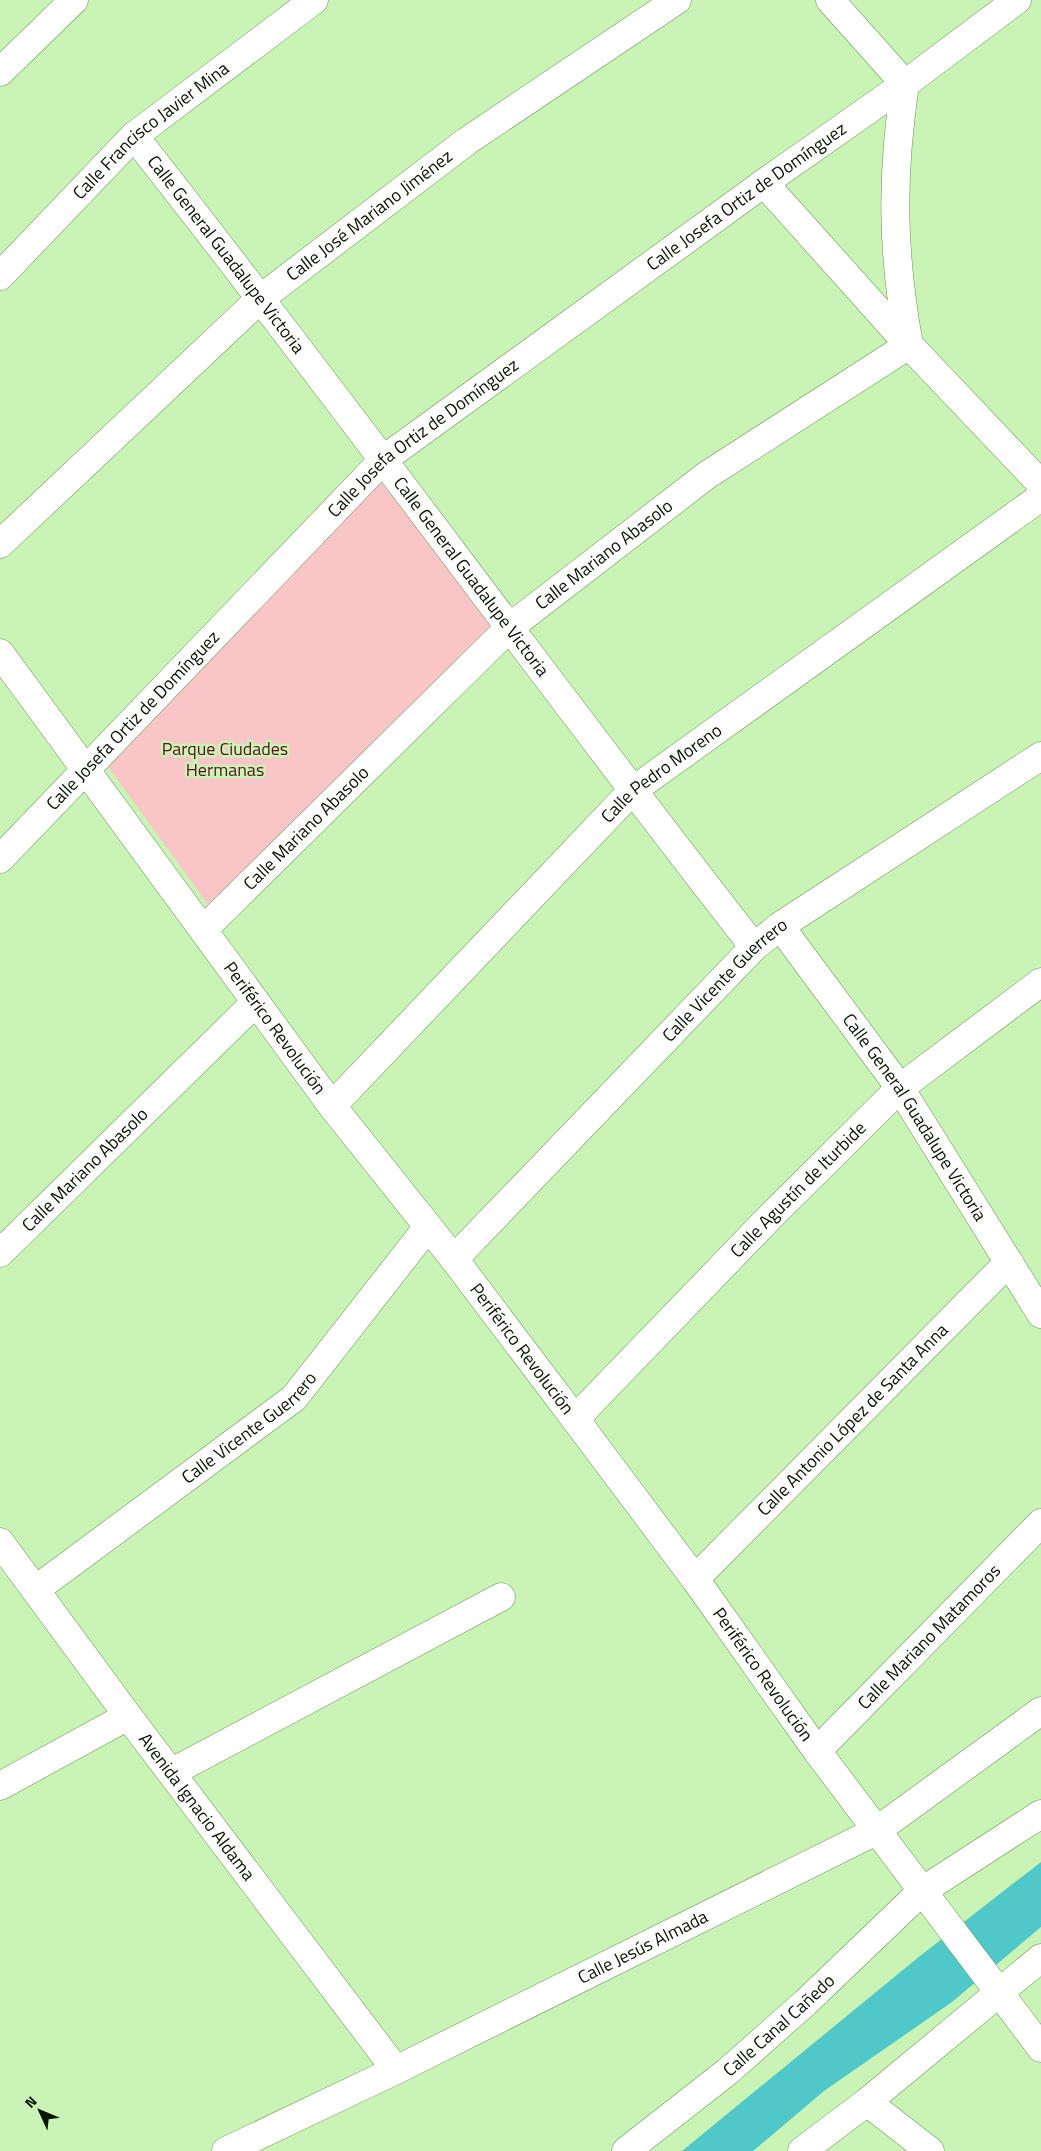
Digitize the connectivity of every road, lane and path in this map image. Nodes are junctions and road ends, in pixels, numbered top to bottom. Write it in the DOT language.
graph roads {
  1 [pos="74,0"];
  2 [pos="314,0"];
  3 [pos="677,0"];
  4 [pos="830,0"];
  5 [pos="1017,0"];
  6 [pos="0,72"];
  7 [pos="905,84"];
  8 [pos="134,136"];
  9 [pos="764,184"];
  10 [pos="0,276"];
  11 [pos="261,298"];
  12 [pos="909,345"];
  13 [pos="384,459"];
  14 [pos="1041,484"];
  15 [pos="1041,497"];
  16 [pos="0,544"];
  17 [pos="510,627"];
  18 [pos="0,652"];
  19 [pos="1041,756"];
  20 [pos="86,769"];
  21 [pos="632,791"];
  22 [pos="0,859"];
  23 [pos="780,926"];
  24 [pos="203,930"];
  25 [pos="754,947"];
  26 [pos="1041,982"];
  27 [pos="256,1002"];
  28 [pos="900,1088"];
  29 [pos="332,1106"];
  30 [pos="427,1228"];
  31 [pos="0,1254"];
  32 [pos="454,1259"];
  33 [pos="1009,1262"];
  34 [pos="1041,1314"];
  35 [pos="575,1419"];
  36 [pos="1041,1523"];
  37 [pos="0,1542"];
  38 [pos="695,1579"];
  39 [pos="35,1590"];
  40 [pos="501,1597"];
  41 [pos="1041,1711"];
  42 [pos="128,1716"];
  43 [pos="817,1752"];
  44 [pos="172,1772"];
  45 [pos="0,1786"];
  46 [pos="1041,1814"];
  47 [pos="876,1831"];
  48 [pos="927,1899"];
  49 [pos="1041,1958"];
  50 [pos="995,1985"];
  51 [pos="1041,2048"];
  52 [pos="396,2070"];
  53 [pos="867,2102"];
  54 [pos="226,2151"];
  55 [pos="626,2151"];
  56 [pos="802,2151"];
  57 [pos="930,2151"];
  1 -- 6 [label="street"];
  2 -- 8 [label="street, Calle Francisco Javier Mina"];
  3 -- 11 [label="street, Calle José Mariano Jiménez"];
  4 -- 7 [label="street"];
  5 -- 7 [label="street, Calle Josefa Ortiz de Domínguez"];
  7 -- 9 [label="street, Calle Josefa Ortiz de Domínguez"];
  7 -- 12 [label="street"];
  8 -- 10 [label="street, Calle Francisco Javier Mina"];
  8 -- 11 [label="street, Calle General Guadalupe Victoria"];
  9 -- 12 [label="street"];
  9 -- 13 [label="street, Calle Josefa Ortiz de Domínguez"];
  11 -- 13 [label="street, Calle General Guadalupe Victoria"];
  11 -- 16 [label="street, Calle José Mariano Jiménez"];
  12 -- 14 [label="street"];
  12 -- 17 [label="street, Calle Mariano Abasolo"];
  13 -- 17 [label="street, Calle General Guadalupe Victoria"];
  13 -- 20 [label="street, Calle Josefa Ortiz de Domínguez"];
  15 -- 21 [label="street, Calle Pedro Moreno"];
  17 -- 21 [label="street, Calle General Guadalupe Victoria"];
  17 -- 24 [label="street, Calle Mariano Abasolo"];
  18 -- 20 [label="street, Periférico Revolución"];
  19 -- 23 [label="street, Calle Vicente Guerrero"];
  20 -- 22 [label="street, Calle Josefa Ortiz de Domínguez"];
  20 -- 24 [label="street, Periférico Revolución"];
  21 -- 25 [label="street, Calle General Guadalupe Victoria"];
  21 -- 29 [label="street, Calle Pedro Moreno"];
  23 -- 25 [label="street, Calle Vicente Guerrero"];
  23 -- 28 [label="street, Calle General Guadalupe Victoria"];
  24 -- 27 [label="street, Periférico Revolución"];
  25 -- 32 [label="street, Calle Vicente Guerrero"];
  26 -- 28 [label="street, Calle Agustín de Iturbide"];
  27 -- 29 [label="street, Periférico Revolución"];
  27 -- 31 [label="street, Calle Mariano Abasolo"];
  28 -- 33 [label="street, Calle General Guadalupe Victoria"];
  28 -- 35 [label="street, Calle Agustín de Iturbide"];
  29 -- 30 [label="street, Periférico Revolución"];
  30 -- 32 [label="street, Periférico Revolución"];
  30 -- 39 [label="street, Calle Vicente Guerrero"];
  32 -- 35 [label="street, Periférico Revolución"];
  33 -- 34 [label="street, Calle General Guadalupe Victoria"];
  33 -- 38 [label="street, Calle Antonio López de Santa Anna"];
  35 -- 38 [label="street, Periférico Revolución"];
  36 -- 43 [label="street, Calle Mariano Matamoros"];
  37 -- 39 [label="street, Avenida Ignacio Aldama"];
  38 -- 43 [label="street, Periférico Revolución"];
  39 -- 42 [label="street, Avenida Ignacio Aldama"];
  40 -- 44 [label="street"];
  41 -- 47 [label="street, Calle Jesús Almada"];
  42 -- 44 [label="street, Avenida Ignacio Aldama"];
  42 -- 45 [label="street"];
  43 -- 47 [label="street, Periférico Revolución"];
  44 -- 52 [label="street, Avenida Ignacio Aldama"];
  46 -- 48 [label="street"];
  47 -- 48 [label="street, Periférico Revolución"];
  47 -- 52 [label="street, Calle Jesús Almada"];
  48 -- 50 [label="street, Periférico Revolución"];
  48 -- 55 [label="street, Calle Canal Cañedo"];
  49 -- 50 [label="street"];
  50 -- 51 [label="street, Periférico Revolución"];
  50 -- 53 [label="street"];
  52 -- 54 [label="street, Calle Jesús Almada"];
  53 -- 56 [label="street"];
  53 -- 57 [label="street"];
}
